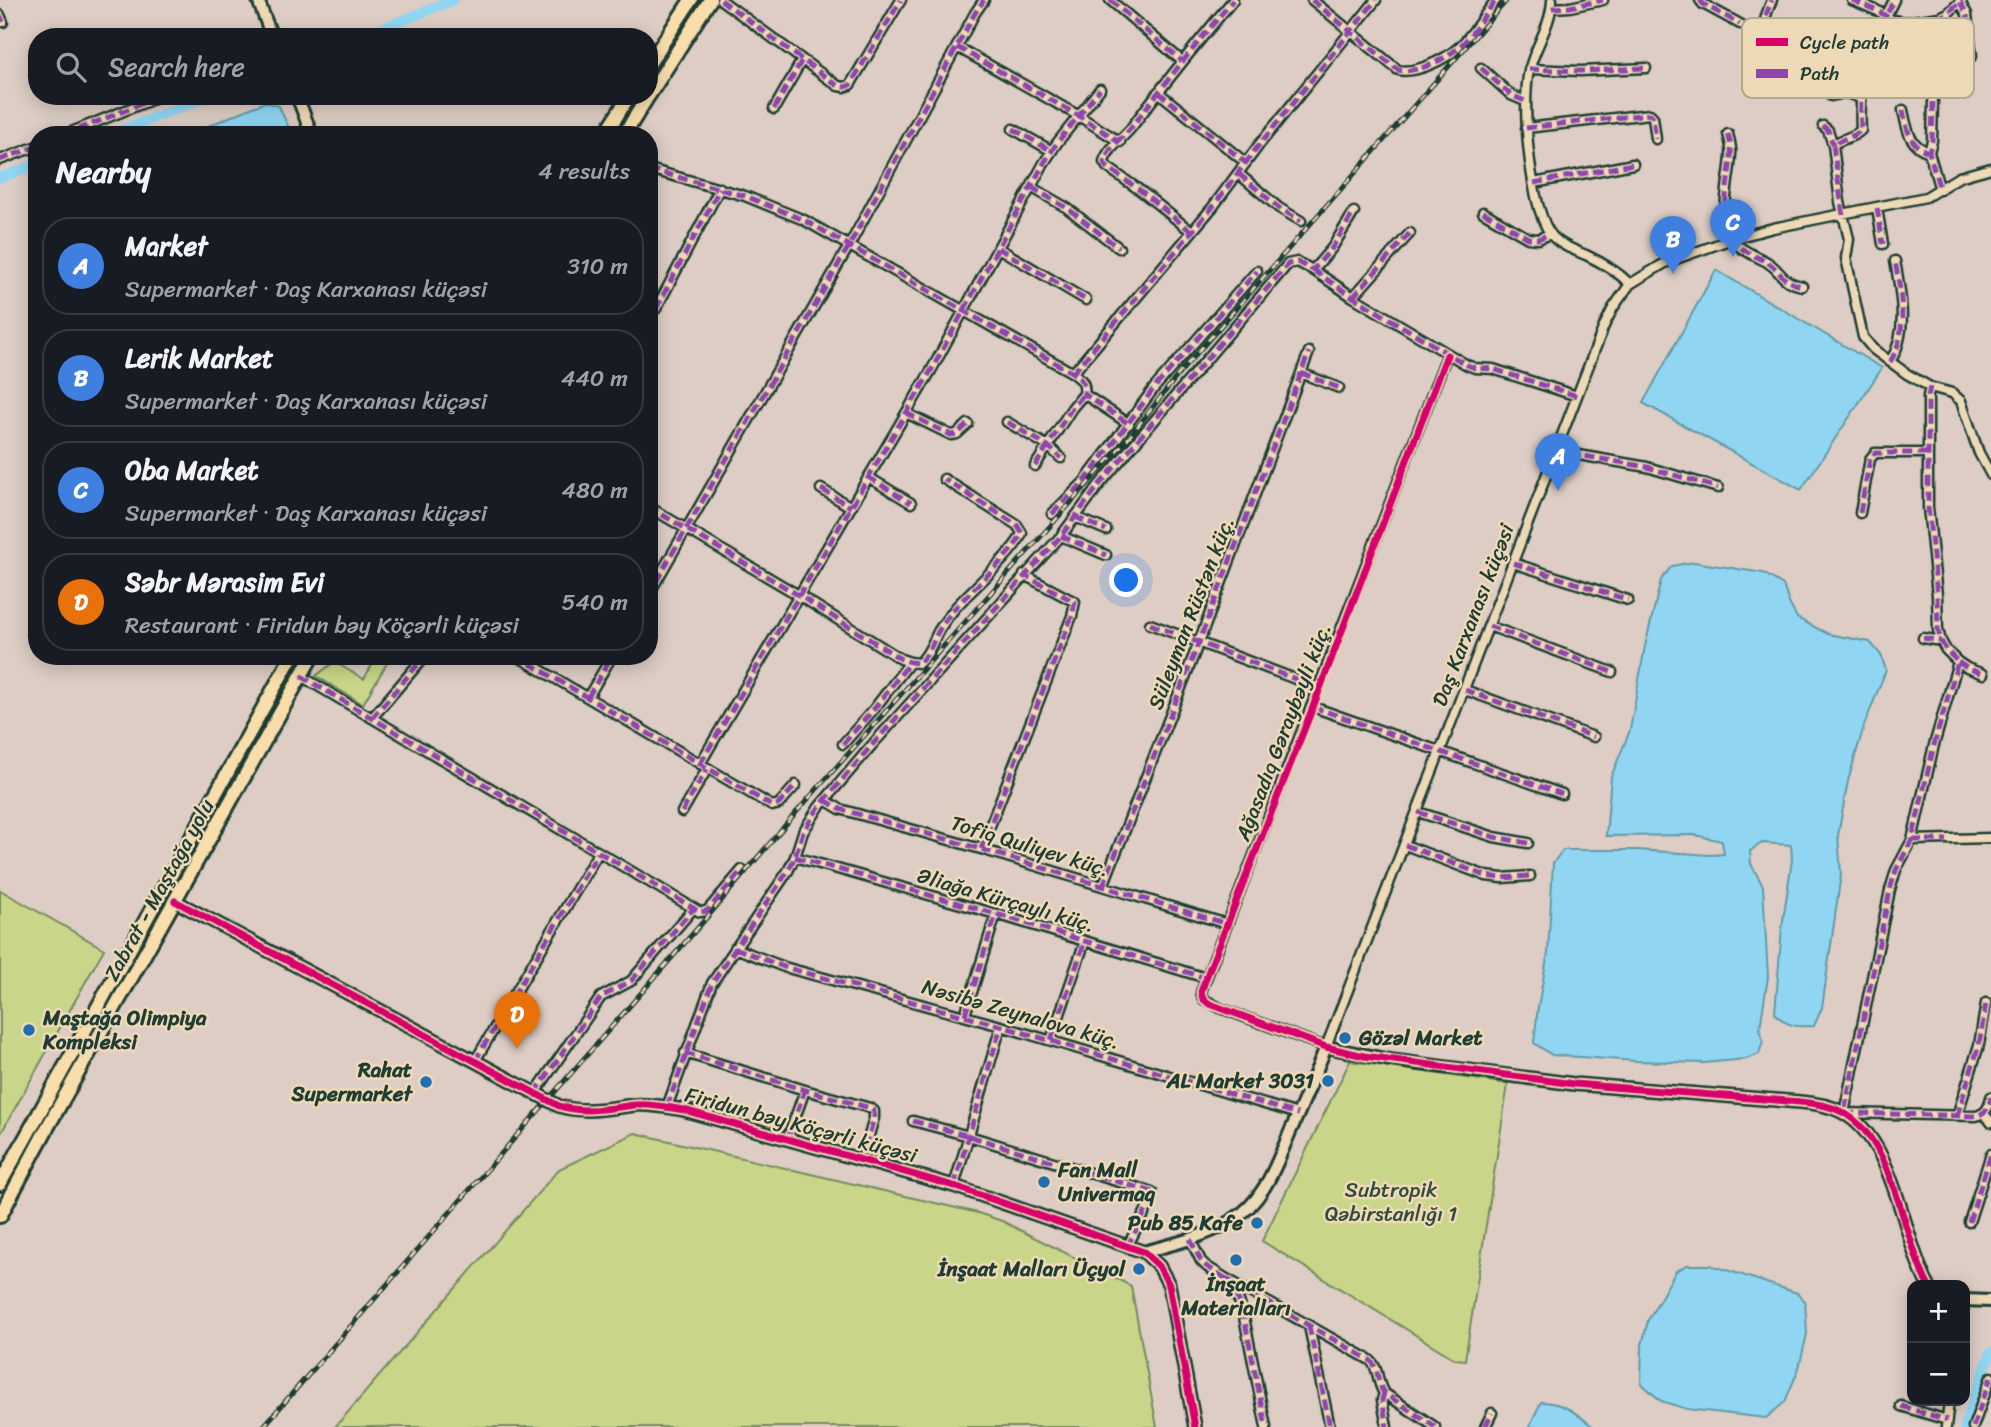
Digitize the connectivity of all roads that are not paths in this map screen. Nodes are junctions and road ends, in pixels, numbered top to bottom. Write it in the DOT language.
graph roads {
  1 [pos="258,0"];
  2 [pos="691,0"];
  3 [pos="710,0"];
  4 [pos="722,0"];
  5 [pos="901,0"];
  6 [pos="984,0"];
  7 [pos="1110,0"];
  8 [pos="1233,0"];
  9 [pos="1312,0"];
  10 [pos="1376,0"];
  11 [pos="1496,0"];
  12 [pos="1603,0"];
  13 [pos="1700,0"];
  14 [pos="1772,0"];
  15 [pos="1852,0"];
  16 [pos="1894,0"];
  17 [pos="1961,1"];
  18 [pos="1552,4"];
  19 [pos="1886,16"];
  20 [pos="1766,18"];
  21 [pos="1890,18"];
  22 [pos="1935,18"];
  23 [pos="1967,18"];
  24 [pos="1740,24"];
  25 [pos="269,28"];
  26 [pos="1352,33"];
  27 [pos="957,47"];
  28 [pos="658,51"];
  29 [pos="802,60"];
  30 [pos="1182,61"];
  31 [pos="1481,68"];
  32 [pos="1646,68"];
  33 [pos="1529,69"];
  34 [pos="658,81"];
  35 [pos="1100,89"];
  36 [pos="1158,92"];
  37 [pos="1860,98"];
  38 [pos="1525,101"];
  39 [pos="1933,102"];
  40 [pos="139,105"];
  41 [pos="300,105"];
  42 [pos="623,105"];
  43 [pos="643,105"];
  44 [pos="774,109"];
  45 [pos="1903,110"];
  46 [pos="1079,116"];
  47 [pos="86,126"];
  48 [pos="309,126"];
  49 [pos="611,126"];
  50 [pos="630,126"];
  51 [pos="1823,126"];
  52 [pos="1526,128"];
  53 [pos="1013,129"];
  54 [pos="1728,134"];
  55 [pos="1656,139"];
  56 [pos="1120,142"];
  57 [pos="1833,145"];
  58 [pos="28,149"];
  59 [pos="1052,151"];
  60 [pos="1929,152"];
  61 [pos="0,160"];
  62 [pos="1246,163"];
  63 [pos="1633,164"];
  64 [pos="1991,168"];
  65 [pos="658,171"];
  66 [pos="1239,174"];
  67 [pos="1534,183"];
  68 [pos="1031,187"];
  69 [pos="720,188"];
  70 [pos="1940,190"];
  71 [pos="1877,208"];
  72 [pos="1354,212"];
  73 [pos="1483,212"];
  74 [pos="1843,215"];
  75 [pos="1301,221"];
  76 [pos="1192,232"];
  77 [pos="1410,233"];
  78 [pos="1550,233"];
  79 [pos="1732,239"];
  80 [pos="1883,244"];
  81 [pos="849,246"];
  82 [pos="998,248"];
  83 [pos="1119,248"];
  84 [pos="1895,261"];
  85 [pos="1313,270"];
  86 [pos="1258,271"];
  87 [pos="1630,284"];
  88 [pos="1802,286"];
  89 [pos="1353,298"];
  90 [pos="1087,300"];
  91 [pos="658,305"];
  92 [pos="964,313"];
  93 [pos="1309,352"];
  94 [pos="1447,355"];
  95 [pos="1890,362"];
  96 [pos="1073,373"];
  97 [pos="1301,373"];
  98 [pos="1930,387"];
  99 [pos="1339,388"];
  100 [pos="1084,394"];
  101 [pos="1577,396"];
  102 [pos="906,413"];
  103 [pos="1007,422"];
  104 [pos="968,424"];
  105 [pos="1129,424"];
  106 [pos="1048,446"];
  107 [pos="1556,451"];
  108 [pos="1927,453"];
  109 [pos="1061,458"];
  110 [pos="1035,467"];
  111 [pos="1991,475"];
  112 [pos="867,477"];
  113 [pos="944,479"];
  114 [pos="1718,488"];
  115 [pos="821,489"];
  116 [pos="911,503"];
  117 [pos="851,507"];
  118 [pos="658,512"];
  119 [pos="1052,513"];
  120 [pos="1860,513"];
  121 [pos="1075,517"];
  122 [pos="688,530"];
  123 [pos="1106,530"];
  124 [pos="1061,536"];
  125 [pos="1106,555"];
  126 [pos="1513,563"];
  127 [pos="1024,575"];
  128 [pos="658,579"];
  129 [pos="800,596"];
  130 [pos="1628,600"];
  131 [pos="1150,624"];
  132 [pos="1489,626"];
  133 [pos="1923,638"];
  134 [pos="1941,641"];
  135 [pos="1199,642"];
  136 [pos="911,662"];
  137 [pos="1958,662"];
  138 [pos="287,665"];
  139 [pos="307,665"];
  140 [pos="417,665"];
  141 [pos="533,665"];
  142 [pos="607,665"];
  143 [pos="1612,672"];
  144 [pos="1983,674"];
  145 [pos="301,676"];
  146 [pos="1319,688"];
  147 [pos="1465,690"];
  148 [pos="588,697"];
  149 [pos="1313,707"];
  150 [pos="372,718"];
  151 [pos="1594,737"];
  152 [pos="843,744"];
  153 [pos="1442,751"];
  154 [pos="704,767"];
  155 [pos="796,785"];
  156 [pos="1563,794"];
  157 [pos="825,800"];
  158 [pos="682,811"];
  159 [pos="1418,813"];
  160 [pos="1991,838"];
  161 [pos="1912,840"];
  162 [pos="1528,844"];
  163 [pos="1405,845"];
  164 [pos="981,849"];
  165 [pos="598,853"];
  166 [pos="795,857"];
  167 [pos="742,870"];
  168 [pos="1530,876"];
  169 [pos="1103,886"];
  170 [pos="160,893"];
  171 [pos="175,901"];
  172 [pos="693,909"];
  173 [pos="996,914"];
  174 [pos="1227,924"];
  175 [pos="1085,941"];
  176 [pos="735,948"];
  177 [pos="1206,978"];
  178 [pos="1986,1003"];
  179 [pos="965,1016"];
  180 [pos="1001,1026"];
  181 [pos="1051,1040"];
  182 [pos="1326,1047"];
  183 [pos="685,1054"];
  184 [pos="475,1061"];
  185 [pos="805,1090"];
  186 [pos="535,1093"];
  187 [pos="1991,1097"];
  188 [pos="667,1107"];
  189 [pos="1844,1113"];
  190 [pos="1298,1114"];
  191 [pos="1984,1114"];
  192 [pos="1957,1116"];
  193 [pos="913,1121"];
  194 [pos="1991,1122"];
  195 [pos="969,1136"];
  196 [pos="788,1140"];
  197 [pos="1991,1154"];
  198 [pos="862,1160"];
  199 [pos="0,1184"];
  200 [pos="954,1186"];
  201 [pos="0,1216"];
  202 [pos="1969,1222"];
  203 [pos="1190,1239"];
  204 [pos="1128,1245"];
  205 [pos="1144,1252"];
  206 [pos="1225,1278"];
  207 [pos="1926,1280"];
  208 [pos="1970,1300"];
  209 [pos="1991,1301"];
  210 [pos="1309,1326"];
  211 [pos="1991,1377"];
  212 [pos="1384,1393"];
  213 [pos="1901,1406"];
  214 [pos="1492,1413"];
  215 [pos="1947,1423"];
  216 [pos="1195,1427"];
  217 [pos="1266,1427"];
  218 [pos="1330,1427"];
  219 [pos="1387,1427"];
  220 [pos="1435,1427"];
  221 [pos="1485,1427"];
  222 [pos="1973,1427"];
  1 -- 25 [label="street"];
  2 -- 28 [label="main road"];
  3 -- 34 [label="main road"];
  4 -- 29 [label="street"];
  5 -- 29 [label="street"];
  6 -- 27 [label="street"];
  7 -- 30 [label="street"];
  8 -- 30 [label="street"];
  9 -- 26 [label="street"];
  10 -- 26 [label="street"];
  11 -- 26 [label="street"];
  12 -- 18 [label="street"];
  13 -- 24 [label="street"];
  14 -- 20 [label="street"];
  15 -- 19 [label="street"];
  16 -- 19 [label="street"];
  17 -- 22 [label="street"];
  17 -- 23 [label="street"];
  18 -- 33 [label="street"];
  19 -- 21 [label="street"];
  26 -- 62 [label="street"];
  27 -- 46 [label="street"];
  27 -- 81 [label="street"];
  29 -- 44 [label="street"];
  30 -- 36 [label="street"];
  31 -- 38 [label="street"];
  32 -- 33 [label="street"];
  33 -- 38 [label="street"];
  35 -- 46 [label="street"];
  36 -- 56 [label="street"];
  36 -- 62 [label="street"];
  37 -- 57 [label="street"];
  38 -- 52 [label="street"];
  39 -- 60 [label="street"];
  40 -- 47 [label="street"];
  41 -- 48 [label="street"];
  42 -- 49 [label="main road"];
  43 -- 50 [label="main road"];
  45 -- 60 [label="street"];
  46 -- 56 [label="street"];
  46 -- 59 [label="street"];
  51 -- 57 [label="street"];
  52 -- 55 [label="street"];
  52 -- 67 [label="street"];
  53 -- 59 [label="street"];
  54 -- 79 [label="street"];
  56 -- 76 [label="street"];
  57 -- 74 [label="street"];
  58 -- 61 [label="street"];
  59 -- 68 [label="street"];
  60 -- 70 [label="street"];
  62 -- 66 [label="street"];
  63 -- 67 [label="street"];
  64 -- 70 [label="street, Daş Karxanası küçəsi"];
  65 -- 69 [label="street"];
  66 -- 75 [label="street"];
  66 -- 76 [label="street"];
  67 -- 78 [label="street"];
  68 -- 82 [label="street"];
  68 -- 83 [label="street"];
  69 -- 81 [label="street"];
  69 -- 91 [label="street"];
  70 -- 71 [label="street, Daş Karxanası küçəsi"];
  71 -- 74 [label="street, Daş Karxanası küçəsi"];
  71 -- 80 [label="street"];
  72 -- 85 [label="street"];
  73 -- 78 [label="street"];
  74 -- 79 [label="street, Daş Karxanası küçəsi"];
  74 -- 95 [label="street"];
  76 -- 96 [label="street"];
  77 -- 89 [label="street"];
  78 -- 87 [label="street"];
  79 -- 87 [label="street, Daş Karxanası küçəsi"];
  79 -- 88 [label="street"];
  81 -- 92 [label="street"];
  81 -- 122 [label="street"];
  82 -- 90 [label="street"];
  82 -- 92 [label="street"];
  84 -- 95 [label="street"];
  85 -- 89 [label="street"];
  85 -- 121 [label="street"];
  86 -- 105 [label="street"];
  87 -- 101 [label="street, Daş Karxanası küçəsi"];
  89 -- 94 [label="street"];
  92 -- 96 [label="street"];
  92 -- 102 [label="street"];
  93 -- 97 [label="street, Süleyman Rüstən küç."];
  94 -- 101 [label="street"];
  94 -- 146 [label="street, Ağasadıq Gəraybəyli küç."];
  95 -- 98 [label="street"];
  96 -- 100 [label="street"];
  97 -- 99 [label="street"];
  97 -- 135 [label="street, Süleyman Rüstən küç."];
  98 -- 108 [label="street"];
  98 -- 111 [label="street"];
  100 -- 105 [label="street"];
  100 -- 106 [label="street"];
  101 -- 107 [label="street, Daş Karxanası küçəsi"];
  102 -- 104 [label="street"];
  102 -- 112 [label="street"];
  103 -- 106 [label="street"];
  105 -- 119 [label="street"];
  106 -- 109 [label="street"];
  106 -- 110 [label="street"];
  107 -- 114 [label="street"];
  107 -- 126 [label="street, Daş Karxanası küçəsi"];
  108 -- 120 [label="street"];
  108 -- 134 [label="street"];
  112 -- 116 [label="street"];
  112 -- 117 [label="street"];
  113 -- 136 [label="street"];
  115 -- 117 [label="street"];
  117 -- 129 [label="street"];
  118 -- 122 [label="street"];
  121 -- 123 [label="street"];
  121 -- 124 [label="street"];
  122 -- 128 [label="street"];
  122 -- 129 [label="street"];
  124 -- 125 [label="street"];
  124 -- 127 [label="street"];
  126 -- 130 [label="street"];
  126 -- 132 [label="street, Daş Karxanası küçəsi"];
  127 -- 157 [label="street"];
  127 -- 164 [label="street"];
  129 -- 136 [label="street"];
  129 -- 154 [label="street"];
  131 -- 135 [label="street"];
  132 -- 143 [label="street"];
  132 -- 147 [label="street, Daş Karxanası küçəsi"];
  133 -- 134 [label="street"];
  134 -- 137 [label="street"];
  135 -- 146 [label="street"];
  135 -- 169 [label="street, Süleyman Rüstən küç."];
  136 -- 152 [label="street"];
  137 -- 144 [label="street"];
  137 -- 161 [label="street"];
  138 -- 170 [label="main road"];
  139 -- 145 [label="main road, Zabrat - Maştağa yolu"];
  140 -- 150 [label="street"];
  141 -- 148 [label="street"];
  142 -- 148 [label="street"];
  145 -- 150 [label="street"];
  145 -- 171 [label="main road, Zabrat - Maştağa yolu"];
  146 -- 149 [label="street, Ağasadıq Gəraybəyli küç."];
  147 -- 151 [label="street"];
  147 -- 153 [label="street, Daş Karxanası küçəsi"];
  148 -- 154 [label="street"];
  149 -- 153 [label="street"];
  149 -- 174 [label="street, Ağasadıq Gəraybəyli küç."];
  150 -- 165 [label="street"];
  153 -- 156 [label="street"];
  153 -- 159 [label="street, Daş Karxanası küçəsi"];
  154 -- 155 [label="street"];
  154 -- 158 [label="street"];
  157 -- 164 [label="street, Tofiq Quliyev küç."];
  157 -- 166 [label="street"];
  159 -- 162 [label="street"];
  159 -- 163 [label="street, Daş Karxanası küçəsi"];
  160 -- 161 [label="street"];
  161 -- 189 [label="street"];
  163 -- 168 [label="street"];
  163 -- 182 [label="street, Daş Karxanası küçəsi"];
  164 -- 169 [label="street, Tofiq Quliyev küç."];
  165 -- 172 [label="street"];
  165 -- 184 [label="street"];
  166 -- 173 [label="street, Əliağa Kürçaylı küç."];
  166 -- 176 [label="street"];
  167 -- 172 [label="street"];
  169 -- 174 [label="street, Tofiq Quliyev küç."];
  170 -- 171 [label="main road"];
  170 -- 199 [label="main road"];
  171 -- 184 [label="street, Firidun bəy Köçərli küçəsi"];
  171 -- 201 [label="main road, Zabrat - Maştağa yolu"];
  172 -- 186 [label="street"];
  173 -- 175 [label="street, Əliağa Kürçaylı küç."];
  173 -- 179 [label="street"];
  174 -- 177 [label="street, Ağasadıq Gəraybəyli küç."];
  175 -- 177 [label="street, Əliağa Kürçaylı küç."];
  175 -- 181 [label="street"];
  176 -- 179 [label="street, Nəsibə Zeynalova küç."];
  176 -- 183 [label="street"];
  177 -- 182 [label="street"];
  178 -- 192 [label="street"];
  179 -- 180 [label="street, Nəsibə Zeynalova küç."];
  180 -- 181 [label="street, Nəsibə Zeynalova küç."];
  180 -- 195 [label="street"];
  181 -- 190 [label="street, Nəsibə Zeynalova küç."];
  182 -- 189 [label="street"];
  182 -- 190 [label="street, Daş Karxanası küçəsi"];
  183 -- 185 [label="street"];
  183 -- 188 [label="street"];
  184 -- 186 [label="street, Firidun bəy Köçərli küçəsi"];
  185 -- 196 [label="street"];
  185 -- 198 [label="street"];
  186 -- 188 [label="street, Firidun bəy Köçərli küçəsi"];
  187 -- 191 [label="street"];
  188 -- 196 [label="street, Firidun bəy Köçərli küçəsi"];
  189 -- 192 [label="street"];
  189 -- 207 [label="street"];
  190 -- 203 [label="street, Daş Karxanası küçəsi"];
  191 -- 192 [label="street"];
  191 -- 194 [label="street"];
  193 -- 195 [label="street"];
  195 -- 200 [label="street"];
  195 -- 204 [label="street"];
  196 -- 198 [label="street, Firidun bəy Köçərli küçəsi"];
  197 -- 202 [label="street"];
  198 -- 200 [label="street, Firidun bəy Köçərli küçəsi"];
  200 -- 204 [label="street, Firidun bəy Köçərli küçəsi"];
  203 -- 205 [label="street, Daş Karxanası küçəsi"];
  203 -- 206 [label="street"];
  204 -- 205 [label="street, Firidun bəy Köçərli küçəsi"];
  205 -- 216 [label="street, Firidun bəy Köçərli küçəsi"];
  206 -- 210 [label="street"];
  206 -- 217 [label="street"];
  208 -- 209 [label="street"];
  210 -- 212 [label="street"];
  210 -- 218 [label="street"];
  211 -- 222 [label="street"];
  212 -- 219 [label="street"];
  212 -- 220 [label="street"];
  213 -- 215 [label="street"];
  214 -- 221 [label="street"];
}
